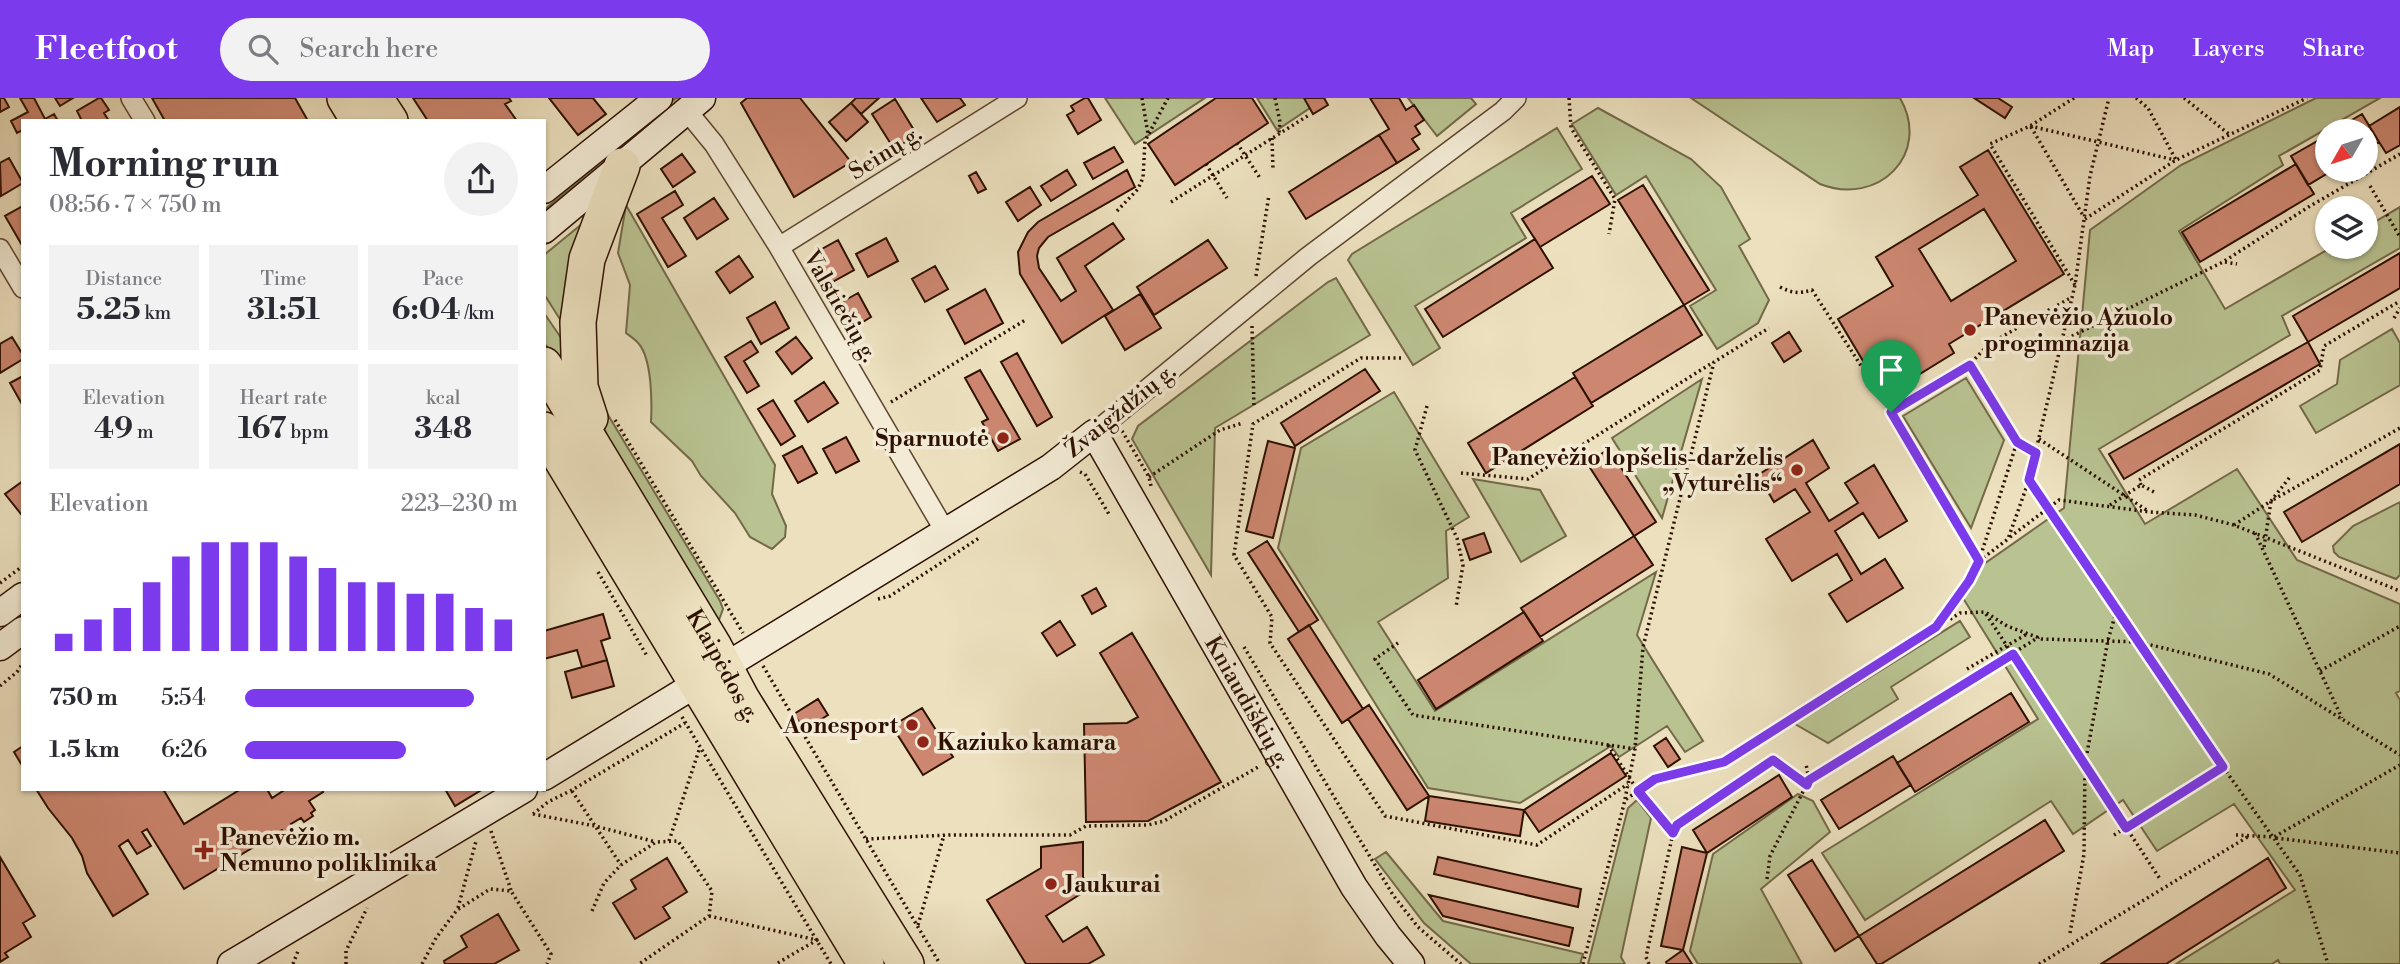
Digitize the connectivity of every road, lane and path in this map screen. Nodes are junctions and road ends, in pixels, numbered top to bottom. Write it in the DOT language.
graph roads {
  1 [pos="131,98"];
  2 [pos="345,98"];
  3 [pos="375,98"];
  4 [pos="659,98"];
  5 [pos="1017,98"];
  6 [pos="1142,98"];
  7 [pos="1168,98"];
  8 [pos="1277,98"];
  9 [pos="1516,98"];
  10 [pos="1569,98"];
  11 [pos="2074,98"];
  12 [pos="2109,98"];
  13 [pos="2136,98"];
  14 [pos="2184,98"];
  15 [pos="2307,98"];
  16 [pos="695,104"];
  17 [pos="1309,115"];
  18 [pos="144,119"];
  19 [pos="358,119"];
  20 [pos="389,119"];
  21 [pos="2030,126"];
  22 [pos="1279,134"];
  23 [pos="2230,135"];
  24 [pos="1148,136"];
  25 [pos="1272,138"];
  26 [pos="1237,143"];
  27 [pos="2098,143"];
  28 [pos="1245,155"];
  29 [pos="2400,155"];
  30 [pos="2176,160"];
  31 [pos="1206,164"];
  32 [pos="622,166"];
  33 [pos="1273,170"];
  34 [pos="1213,176"];
  35 [pos="1260,178"];
  36 [pos="2370,186"];
  37 [pos="546,188"];
  38 [pos="1227,198"];
  39 [pos="1171,202"];
  40 [pos="1117,211"];
  41 [pos="2085,219"];
  42 [pos="546,228"];
  43 [pos="1609,234"];
  44 [pos="2400,237"];
  45 [pos="779,247"];
  46 [pos="0,248"];
  47 [pos="2223,262"];
  48 [pos="2237,264"];
  49 [pos="21,285"];
  50 [pos="2075,285"];
  51 [pos="1780,287"];
  52 [pos="2072,297"];
  53 [pos="2400,301"];
  54 [pos="2400,308"];
  55 [pos="2394,318"];
  56 [pos="1027,319"];
  57 [pos="1769,328"];
  58 [pos="2062,341"];
  59 [pos="1401,358"];
  60 [pos="1714,362"];
  61 [pos="1970,365"];
  62 [pos="546,368"];
  63 [pos="1427,406"];
  64 [pos="874,412"];
  65 [pos="1891,412"];
  66 [pos="613,416"];
  67 [pos="1243,422"];
  68 [pos="1104,425"];
  69 [pos="2400,428"];
  70 [pos="546,433"];
  71 [pos="2039,439"];
  72 [pos="2017,442"];
  73 [pos="2036,453"];
  74 [pos="606,465"];
  75 [pos="1461,473"];
  76 [pos="1149,477"];
  77 [pos="2290,477"];
  78 [pos="2029,480"];
  79 [pos="2141,485"];
  80 [pos="2156,493"];
  81 [pos="1153,495"];
  82 [pos="2125,496"];
  83 [pos="2271,501"];
  84 [pos="2108,507"];
  85 [pos="2047,508"];
  86 [pos="2150,512"];
  87 [pos="2234,525"];
  88 [pos="945,531"];
  89 [pos="2255,533"];
  90 [pos="2266,537"];
  91 [pos="2008,539"];
  92 [pos="2264,549"];
  93 [pos="1979,561"];
  94 [pos="21,567"];
  95 [pos="0,583"];
  96 [pos="2400,591"];
  97 [pos="21,597"];
  98 [pos="1456,607"];
  99 [pos="2117,609"];
  100 [pos="1985,612"];
  101 [pos="0,613"];
  102 [pos="2400,626"];
  103 [pos="1936,627"];
  104 [pos="21,631"];
  105 [pos="2027,634"];
  106 [pos="2039,638"];
  107 [pos="2108,640"];
  108 [pos="2139,642"];
  109 [pos="1398,643"];
  110 [pos="2007,645"];
  111 [pos="0,647"];
  112 [pos="1244,647"];
  113 [pos="2013,654"];
  114 [pos="21,666"];
  115 [pos="724,666"];
  116 [pos="1967,669"];
  117 [pos="2320,671"];
  118 [pos="0,686"];
  119 [pos="2342,718"];
  120 [pos="685,723"];
  121 [pos="690,730"];
  122 [pos="1608,744"];
  123 [pos="700,747"];
  124 [pos="1635,749"];
  125 [pos="2400,755"];
  126 [pos="1806,764"];
  127 [pos="2085,764"];
  128 [pos="2400,765"];
  129 [pos="1258,767"];
  130 [pos="2223,767"];
  131 [pos="551,772"];
  132 [pos="1629,777"];
  133 [pos="1628,783"];
  134 [pos="1808,783"];
  135 [pos="572,790"];
  136 [pos="521,791"];
  137 [pos="1638,791"];
  138 [pos="1625,800"];
  139 [pos="484,813"];
  140 [pos="595,826"];
  141 [pos="2126,828"];
  142 [pos="1673,833"];
  143 [pos="944,835"];
  144 [pos="2115,835"];
  145 [pos="2236,835"];
  146 [pos="2249,836"];
  147 [pos="2274,837"];
  148 [pos="866,839"];
  149 [pos="669,841"];
  150 [pos="656,842"];
  151 [pos="2400,853"];
  152 [pos="621,865"];
  153 [pos="1767,879"];
  154 [pos="2160,879"];
  155 [pos="511,891"];
  156 [pos="367,906"];
  157 [pos="457,910"];
  158 [pos="592,911"];
  159 [pos="709,916"];
  160 [pos="918,927"];
  161 [pos="2070,933"];
  162 [pos="817,940"];
  163 [pos="231,964"];
  164 [pos="346,964"];
  165 [pos="422,964"];
  166 [pos="547,964"];
  167 [pos="639,964"];
  168 [pos="776,964"];
  169 [pos="831,964"];
  170 [pos="866,964"];
  171 [pos="906,964"];
  172 [pos="940,964"];
  173 [pos="1411,964"];
  174 [pos="1461,964"];
  175 [pos="1583,964"];
  176 [pos="1649,964"];
  177 [pos="2039,964"];
  178 [pos="2328,964"];
  1 -- 18 [label="street"];
  2 -- 19 [label="highway"];
  3 -- 20 [label="highway"];
  4 -- 37 [label="main road"];
  5 -- 45 [label="street, Seinų g."];
  6 -- 24 [label="path"];
  7 -- 24 [label="path"];
  8 -- 22 [label="path"];
  9 -- 68 [label="street, Žvaigždžių g."];
  10 -- 43 [label="path"];
  11 -- 21 [label="path"];
  12 -- 27 [label="path"];
  13 -- 30 [label="path"];
  14 -- 23 [label="path"];
  15 -- 23 [label="path"];
  16 -- 32 [label="main road"];
  16 -- 45 [label="street, Valstiečių g."];
  17 -- 22 [label="path"];
  21 -- 27 [label="path"];
  21 -- 41 [label="path"];
  21 -- 50 [label="path"];
  22 -- 25 [label="path"];
  23 -- 30 [label="path"];
  24 -- 40 [label="path"];
  25 -- 28 [label="path"];
  25 -- 33 [label="path"];
  26 -- 28 [label="path"];
  27 -- 30 [label="path"];
  27 -- 41 [label="path"];
  28 -- 34 [label="path"];
  28 -- 35 [label="path"];
  29 -- 47 [label="path"];
  30 -- 41 [label="path"];
  31 -- 34 [label="path"];
  32 -- 42 [label="main road"];
  32 -- 74 [label="highway"];
  34 -- 38 [label="path"];
  34 -- 39 [label="path"];
  36 -- 44 [label="path"];
  41 -- 50 [label="path"];
  45 -- 64 [label="street, Valstiečių g."];
  46 -- 49 [label="street"];
  47 -- 48 [label="path"];
  47 -- 58 [label="path"];
  50 -- 52 [label="path"];
  51 -- 65 [label="path"];
  52 -- 58 [label="path"];
  52 -- 61 [label="path"];
  53 -- 79 [label="path"];
  54 -- 55 [label="path"];
  56 -- 64 [label="path"];
  57 -- 60 [label="path"];
  58 -- 71 [label="path"];
  59 -- 133 [label="path"];
  60 -- 75 [label="path"];
  60 -- 124 [label="path"];
  61 -- 65 [label="path"];
  61 -- 72 [label="path"];
  62 -- 74 [label="highway, Klaipėdos g."];
  63 -- 98 [label="path"];
  64 -- 88 [label="street, Valstiečių g."];
  65 -- 93 [label="path"];
  66 -- 115 [label="path"];
  67 -- 76 [label="path"];
  68 -- 76 [label="path"];
  68 -- 88 [label="main road, Žvaigždžių g."];
  68 -- 173 [label="main road, Kniaudiškių g."];
  69 -- 83 [label="path"];
  70 -- 115 [label="highway, Klaipėdos g."];
  71 -- 73 [label="path"];
  71 -- 82 [label="path"];
  72 -- 73 [label="path"];
  72 -- 93 [label="path"];
  73 -- 78 [label="path"];
  74 -- 115 [label="highway, Klaipėdos g."];
  76 -- 81 [label="path"];
  77 -- 83 [label="path"];
  78 -- 85 [label="path"];
  78 -- 91 [label="path"];
  79 -- 80 [label="path"];
  79 -- 82 [label="path"];
  82 -- 84 [label="path"];
  82 -- 86 [label="path"];
  83 -- 87 [label="path"];
  83 -- 90 [label="path"];
  84 -- 85 [label="path"];
  84 -- 86 [label="path"];
  85 -- 91 [label="path"];
  85 -- 99 [label="path"];
  86 -- 87 [label="path"];
  87 -- 89 [label="path"];
  88 -- 115 [label="main road, Žvaigždžių g."];
  89 -- 90 [label="path"];
  89 -- 92 [label="path"];
  90 -- 92 [label="path"];
  90 -- 96 [label="path"];
  91 -- 93 [label="path"];
  92 -- 117 [label="path"];
  93 -- 103 [label="path"];
  94 -- 95 [label="path"];
  97 -- 101 [label="main road"];
  99 -- 107 [label="path"];
  99 -- 108 [label="path"];
  100 -- 103 [label="path"];
  100 -- 105 [label="path"];
  100 -- 110 [label="path"];
  102 -- 117 [label="path"];
  103 -- 137 [label="path"];
  104 -- 111 [label="main road"];
  105 -- 106 [label="path"];
  105 -- 110 [label="path"];
  106 -- 107 [label="path"];
  106 -- 113 [label="path"];
  107 -- 108 [label="path"];
  107 -- 127 [label="path"];
  108 -- 119 [label="path"];
  108 -- 130 [label="path"];
  109 -- 122 [label="path"];
  110 -- 113 [label="path"];
  110 -- 116 [label="path"];
  112 -- 174 [label="path"];
  113 -- 127 [label="path"];
  113 -- 134 [label="path"];
  114 -- 118 [label="path"];
  115 -- 131 [label="main road, Žvaigždžių g."];
  115 -- 148 [label="path"];
  115 -- 170 [label="highway, Klaipėdos g."];
  115 -- 171 [label="highway, Klaipėdos g."];
  117 -- 119 [label="path"];
  119 -- 125 [label="path"];
  120 -- 135 [label="path"];
  121 -- 123 [label="path"];
  122 -- 124 [label="path"];
  122 -- 132 [label="path"];
  123 -- 149 [label="path"];
  123 -- 162 [label="path"];
  124 -- 132 [label="path"];
  126 -- 134 [label="path"];
  127 -- 141 [label="path"];
  127 -- 161 [label="path"];
  128 -- 147 [label="path"];
  129 -- 143 [label="path"];
  130 -- 141 [label="path"];
  130 -- 147 [label="path"];
  131 -- 135 [label="path"];
  132 -- 133 [label="path"];
  132 -- 137 [label="path"];
  133 -- 138 [label="path"];
  134 -- 142 [label="path"];
  134 -- 153 [label="path"];
  135 -- 140 [label="path"];
  135 -- 140 [label="path"];
  136 -- 139 [label="main road"];
  137 -- 138 [label="path"];
  137 -- 142 [label="path"];
  138 -- 175 [label="path"];
  139 -- 155 [label="path"];
  139 -- 157 [label="path"];
  139 -- 163 [label="main road"];
  140 -- 150 [label="path"];
  140 -- 152 [label="path"];
  141 -- 144 [label="path"];
  141 -- 154 [label="path"];
  142 -- 176 [label="path"];
  143 -- 148 [label="path"];
  143 -- 160 [label="path"];
  145 -- 146 [label="path"];
  146 -- 147 [label="path"];
  146 -- 177 [label="path"];
  147 -- 151 [label="path"];
  147 -- 178 [label="path"];
  148 -- 160 [label="path"];
  149 -- 150 [label="path"];
  149 -- 159 [label="path"];
  150 -- 152 [label="path"];
  152 -- 158 [label="path"];
  155 -- 157 [label="path"];
  155 -- 166 [label="path"];
  156 -- 164 [label="path"];
  157 -- 165 [label="path"];
  159 -- 162 [label="path"];
  159 -- 167 [label="path"];
  160 -- 172 [label="path"];
  162 -- 168 [label="path"];
  162 -- 169 [label="path"];
}
